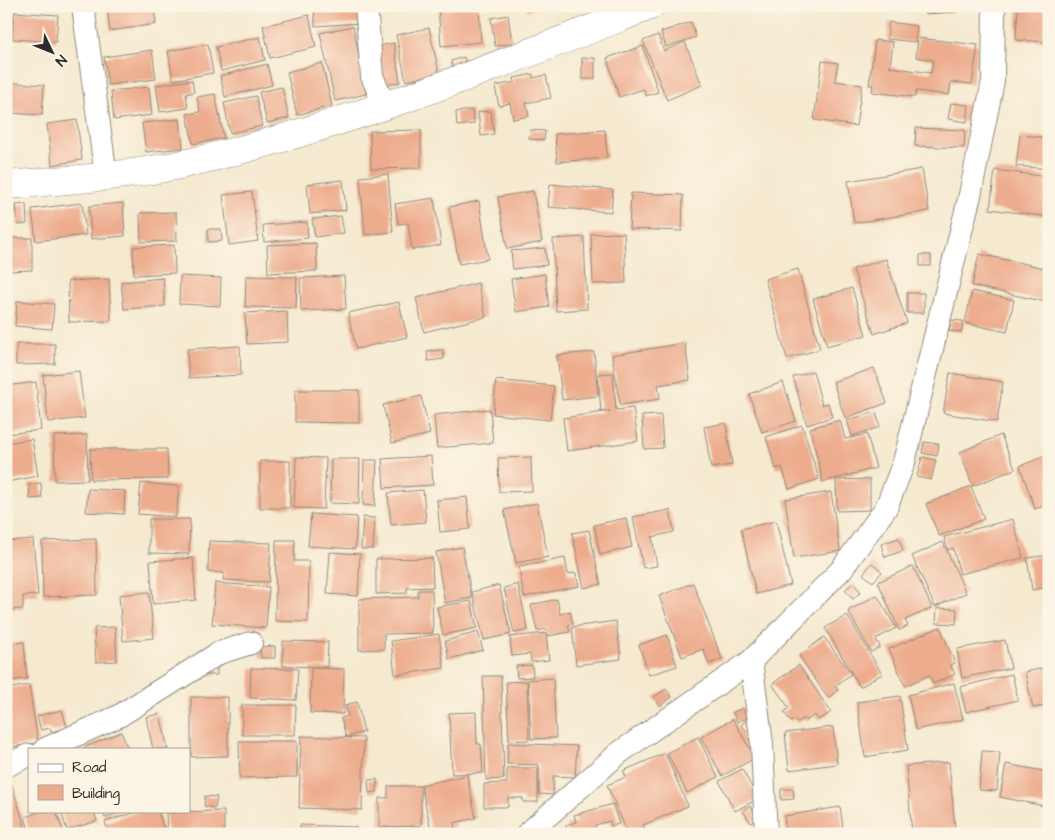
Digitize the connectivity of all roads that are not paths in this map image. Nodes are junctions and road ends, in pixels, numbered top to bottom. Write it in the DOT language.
graph roads {
  1 [pos="83,6"];
  2 [pos="366,6"];
  3 [pos="650,6"];
  4 [pos="994,6"];
  5 [pos="384,104"];
  6 [pos="106,176"];
  7 [pos="6,185"];
  8 [pos="251,643"];
  9 [pos="751,661"];
  10 [pos="47,748"];
  11 [pos="28,756"];
  12 [pos="6,766"];
  13 [pos="527,834"];
  14 [pos="766,834"];
  1 -- 6 [label="street"];
  2 -- 5 [label="street"];
  3 -- 5 [label="street"];
  4 -- 9 [label="street"];
  5 -- 6 [label="street"];
  6 -- 7 [label="street"];
  8 -- 10 [label="street"];
  9 -- 13 [label="street"];
  9 -- 14 [label="street"];
  11 -- 12 [label="street"];
}
